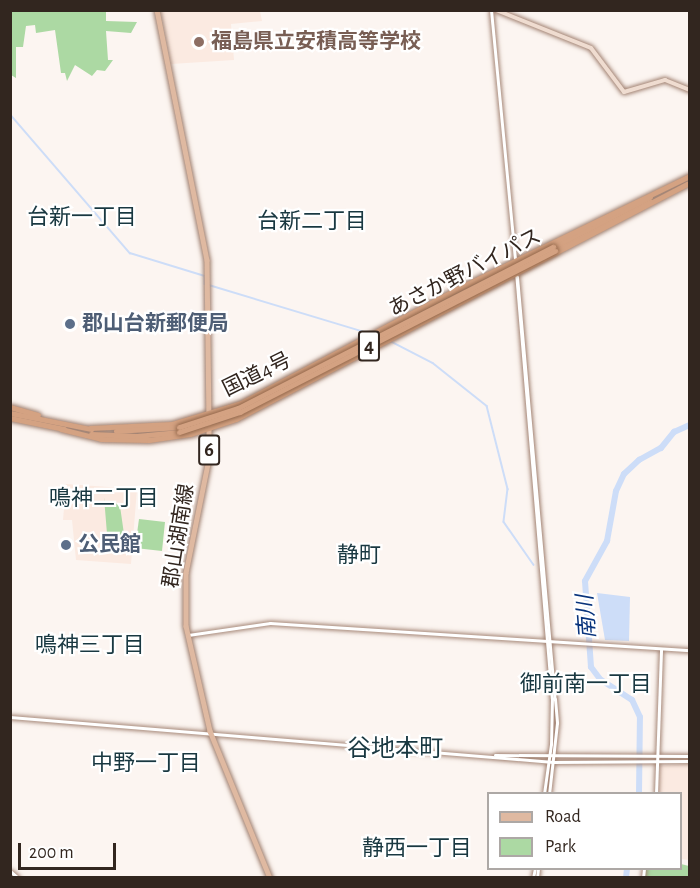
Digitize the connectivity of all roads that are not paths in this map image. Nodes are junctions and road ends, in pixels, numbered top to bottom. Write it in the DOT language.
graph roads {
  1 [pos="157,10"];
  2 [pos="491,10"];
  3 [pos="496,10"];
  4 [pos="690,90"];
  5 [pos="690,176"];
  6 [pos="688,184"];
  7 [pos="554,249"];
  8 [pos="515,261"];
  9 [pos="517,275"];
  10 [pos="10,407"];
  11 [pos="10,413"];
  12 [pos="209,414"];
  13 [pos="10,420"];
  14 [pos="72,426"];
  15 [pos="90,428"];
  16 [pos="61,429"];
  17 [pos="209,429"];
  18 [pos="179,430"];
  19 [pos="188,635"];
  20 [pos="549,643"];
  21 [pos="661,649"];
  22 [pos="690,650"];
  23 [pos="10,717"];
  24 [pos="210,731"];
  25 [pos="646,759"];
  26 [pos="659,759"];
  27 [pos="690,759"];
  28 [pos="551,760"];
  29 [pos="546,792"];
  30 [pos="656,792"];
  31 [pos="10,871"];
  32 [pos="18,878"];
  33 [pos="270,878"];
  1 -- 12 [label="main road, 郡山湖南線 / 6"];
  2 -- 8 [label="street"];
  3 -- 4 [label="main road"];
  5 -- 7 [label="highway, あさか野バイパス / 4"];
  5 -- 8 [label="highway, 4"];
  6 -- 7 [label="highway, あさか野バイパス / 4"];
  6 -- 9 [label="highway, 4"];
  7 -- 18 [label="highway, あさか野バイパス / 4, bridge"];
  8 -- 9 [label="street"];
  8 -- 12 [label="highway, 国道4号 / 4"];
  9 -- 17 [label="highway, 4"];
  9 -- 20 [label="street"];
  10 -- 14 [label="highway"];
  11 -- 14 [label="highway, あさか野バイパス / 4"];
  12 -- 15 [label="highway, 国道4号"];
  12 -- 17 [label="main road, 郡山湖南線 / 6"];
  13 -- 16 [label="highway, あさか野バイパス / 4"];
  14 -- 15 [label="highway, あさか野バイパス / 4"];
  15 -- 18 [label="highway, あさか野バイパス / 4"];
  16 -- 17 [label="highway"];
  16 -- 18 [label="highway, あさか野バイパス / 4"];
  17 -- 19 [label="main road, 郡山湖南線 / 6"];
  19 -- 20 [label="street"];
  19 -- 24 [label="main road, 郡山湖南線 / 6"];
  20 -- 21 [label="street"];
  20 -- 28 [label="street"];
  21 -- 22 [label="street"];
  21 -- 26 [label="street"];
  23 -- 24 [label="street"];
  24 -- 28 [label="street"];
  24 -- 33 [label="main road, 郡山湖南線 / 6"];
  25 -- 26 [label="street"];
  25 -- 28 [label="street"];
  25 -- 28 [label="street"];
  26 -- 27 [label="street"];
  26 -- 30 [label="street"];
  28 -- 29 [label="street"];
  31 -- 32 [label="street"];
}
